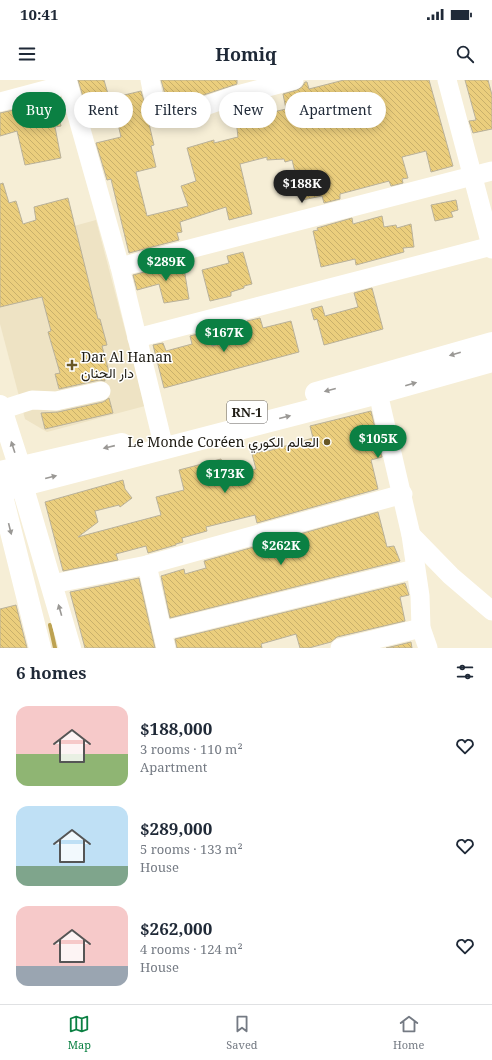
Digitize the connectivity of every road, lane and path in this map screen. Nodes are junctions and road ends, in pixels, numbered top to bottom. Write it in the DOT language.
graph roads {
  1 [pos="150,80"];
  2 [pos="294,80"];
  3 [pos="446,80"];
  4 [pos="67,82"];
  5 [pos="232,88"];
  6 [pos="0,102"];
  7 [pos="492,171"];
  8 [pos="473,176"];
  9 [pos="492,247"];
  10 [pos="120,267"];
  11 [pos="136,338"];
  12 [pos="492,343"];
  13 [pos="492,361"];
  14 [pos="376,386"];
  15 [pos="100,391"];
  16 [pos="1,408"];
  17 [pos="163,441"];
  18 [pos="7,482"];
  19 [pos="403,494"];
  20 [pos="411,535"];
  21 [pos="147,565"];
  22 [pos="415,569"];
  23 [pos="52,584"];
  24 [pos="492,611"];
  25 [pos="420,628"];
  26 [pos="164,639"];
  27 [pos="40,648"];
  28 [pos="70,648"];
  29 [pos="340,648"];
  30 [pos="428,648"];
  1 -- 5 [label="street"];
  2 -- 5 [label="street"];
  3 -- 8 [label="street"];
  4 -- 6 [label="street"];
  4 -- 10 [label="street"];
  7 -- 8 [label="street"];
  8 -- 9 [label="street"];
  8 -- 10 [label="street"];
  9 -- 11 [label="street"];
  10 -- 11 [label="street"];
  11 -- 17 [label="street"];
  12 -- 14 [label="main road, RN-1, one-way"];
  14 -- 13 [label="main road, RN-1, one-way"];
  14 -- 17 [label="main road, RN-1"];
  14 -- 19 [label="street"];
  15 -- 16 [label="street"];
  18 -- 16 [label="main road, one-way"];
  17 -- 18 [label="main road, RN-1"];
  18 -- 23 [label="main road"];
  18 -- 27 [label="main road, one-way"];
  19 -- 20 [label="street"];
  19 -- 21 [label="street"];
  20 -- 22 [label="street"];
  20 -- 24 [label="street"];
  21 -- 23 [label="street"];
  21 -- 26 [label="street"];
  22 -- 25 [label="street"];
  22 -- 26 [label="street"];
  28 -- 23 [label="main road, one-way"];
  25 -- 29 [label="street"];
  25 -- 30 [label="street"];
}
